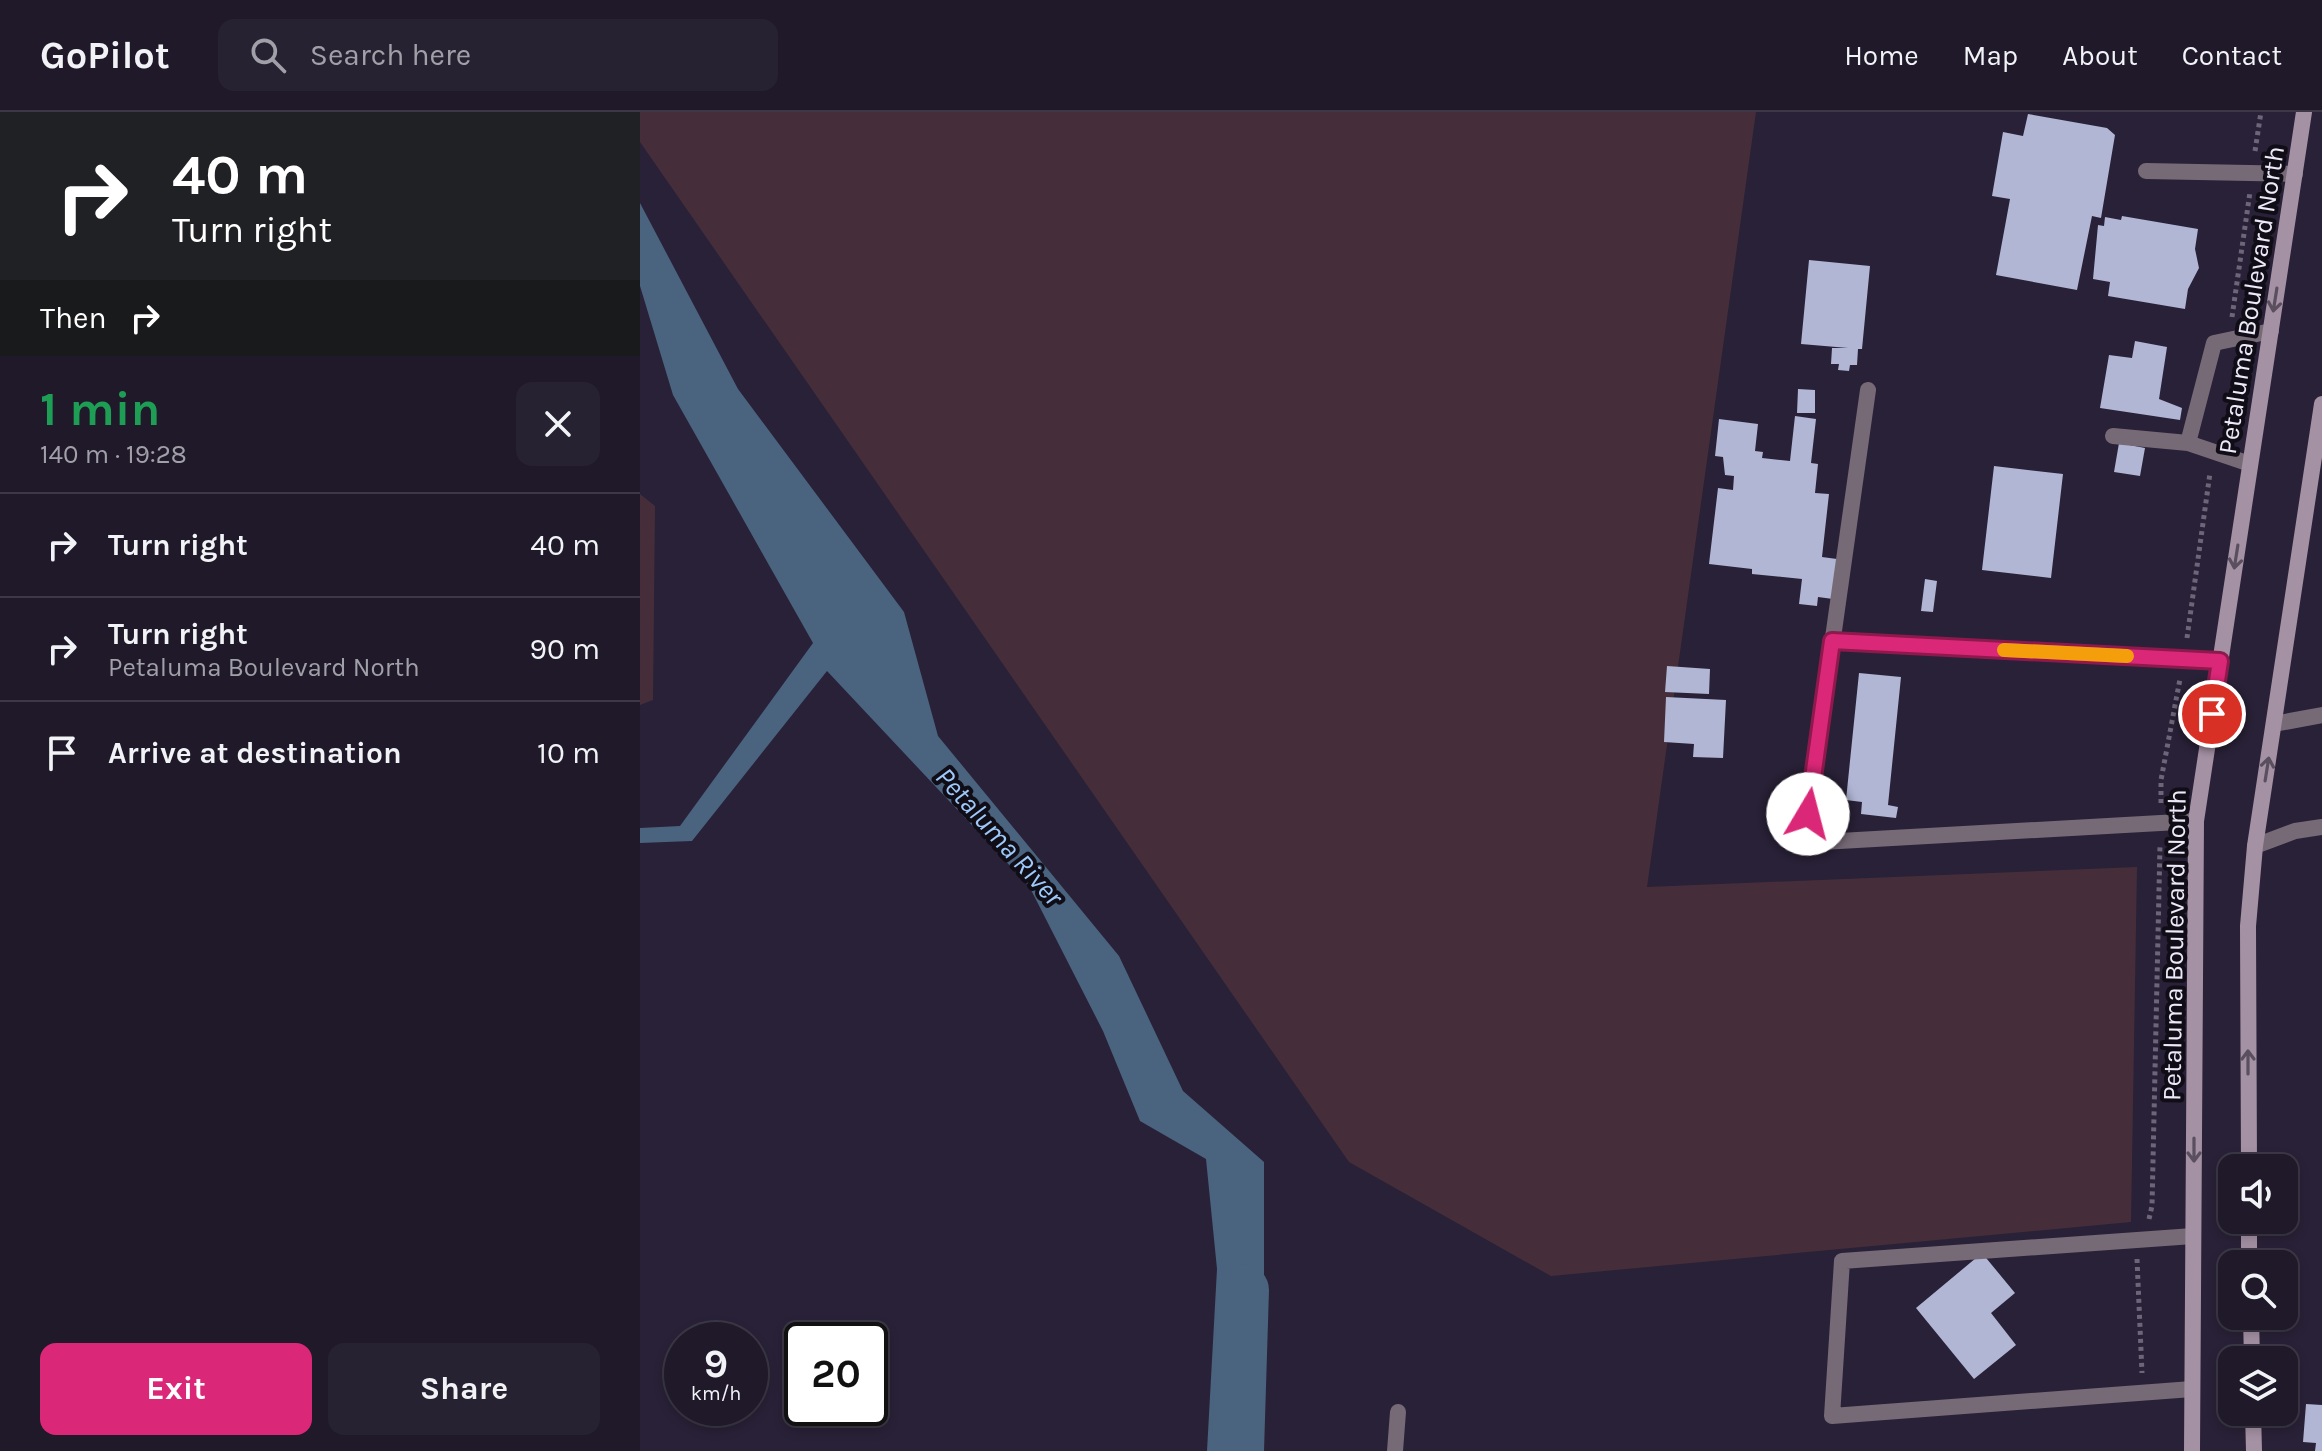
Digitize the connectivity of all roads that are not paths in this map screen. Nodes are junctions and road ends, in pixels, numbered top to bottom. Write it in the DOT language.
graph roads {
  1 [pos="2304,112"];
  2 [pos="2146,171"];
  3 [pos="2295,174"];
  4 [pos="2271,331"];
  5 [pos="1868,390"];
  6 [pos="2322,404"];
  7 [pos="2113,436"];
  8 [pos="2320,437"];
  9 [pos="2188,443"];
  10 [pos="2250,464"];
  11 [pos="1832,641"];
  12 [pos="2220,661"];
  13 [pos="2322,715"];
  14 [pos="2274,724"];
  15 [pos="2196,821"];
  16 [pos="2322,827"];
  17 [pos="2255,846"];
  18 [pos="2249,1154"];
  19 [pos="2193,1236"];
  20 [pos="2192,1389"];
  21 [pos="1398,1412"];
  22 [pos="2253,1426"];
  23 [pos="1395,1451"];
  24 [pos="2192,1451"];
  25 [pos="2254,1451"];
  1 -- 3 [label="main road, Petaluma Boulevard North"];
  2 -- 3 [label="lane"];
  3 -- 4 [label="main road, Petaluma Boulevard North, one-way"];
  4 -- 9 [label="lane"];
  4 -- 10 [label="main road, Petaluma Boulevard North"];
  5 -- 11 [label="lane"];
  6 -- 8 [label="main road"];
  7 -- 9 [label="lane"];
  8 -- 14 [label="main road"];
  9 -- 10 [label="lane"];
  10 -- 12 [label="main road, Petaluma Boulevard North, one-way"];
  11 -- 12 [label="lane"];
  11 -- 15 [label="lane"];
  12 -- 15 [label="main road, Petaluma Boulevard North"];
  13 -- 14 [label="lane"];
  17 -- 14 [label="main road, one-way"];
  15 -- 19 [label="main road, Petaluma Boulevard North, one-way"];
  16 -- 17 [label="lane"];
  18 -- 17 [label="main road, one-way"];
  19 -- 20 [label="main road, Petaluma Boulevard North"];
  19 -- 20 [label="lane"];
  20 -- 24 [label="main road, Petaluma Boulevard North"];
  21 -- 23 [label="lane"];
  22 -- 25 [label="main road"];
}
